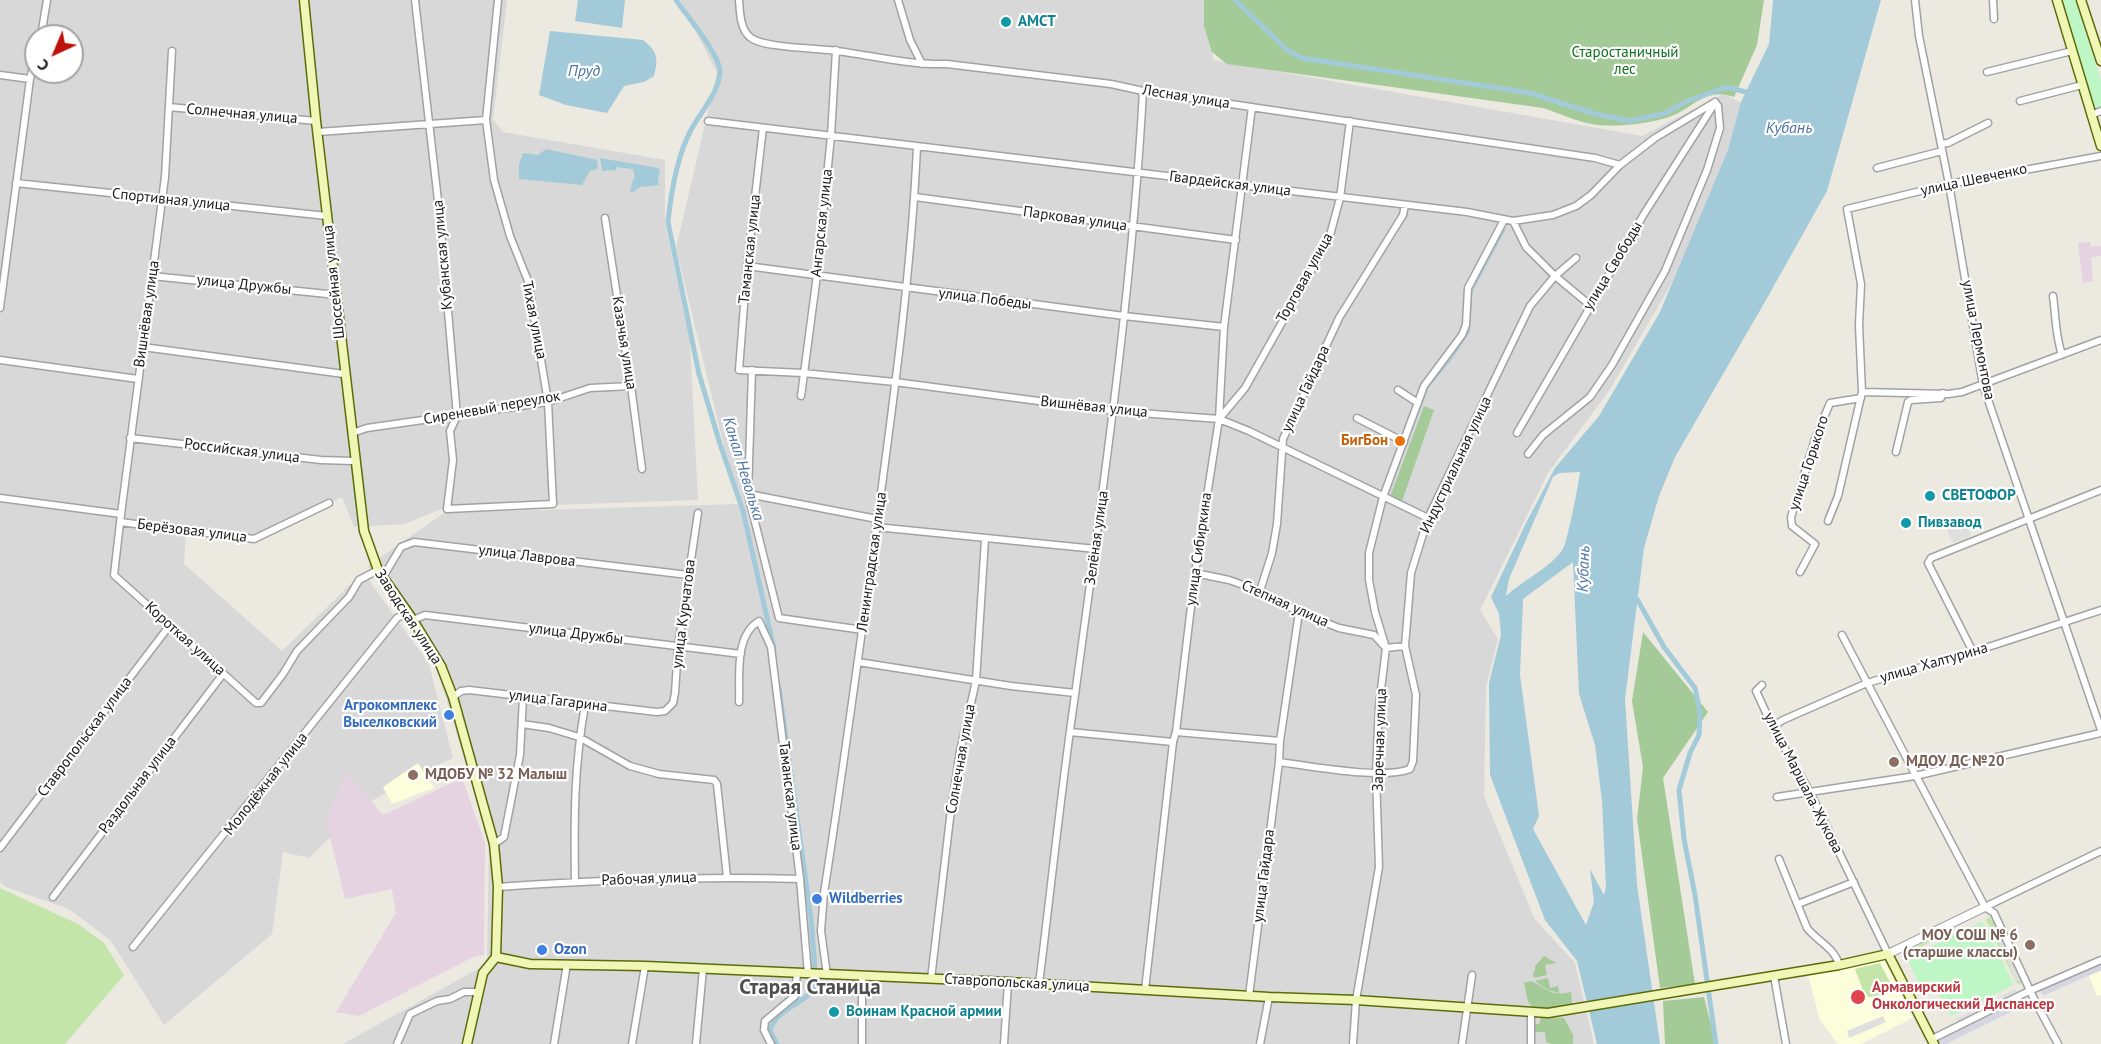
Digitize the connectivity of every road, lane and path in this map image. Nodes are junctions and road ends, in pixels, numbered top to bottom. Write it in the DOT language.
graph roads {
  1 [pos="47,0"];
  2 [pos="304,0"];
  3 [pos="415,0"];
  4 [pos="498,0"];
  5 [pos="739,0"];
  6 [pos="898,0"];
  7 [pos="1915,0"];
  8 [pos="1993,0"];
  9 [pos="2057,0"];
  10 [pos="2081,0"];
  11 [pos="1994,19"];
  12 [pos="43,24"];
  13 [pos="836,50"];
  14 [pos="172,51"];
  15 [pos="2072,51"];
  16 [pos="2101,61"];
  17 [pos="922,64"];
  18 [pos="1987,72"];
  19 [pos="0,75"];
  20 [pos="24,78"];
  21 [pos="29,84"];
  22 [pos="2082,85"];
  23 [pos="1143,91"];
  24 [pos="2019,101"];
  25 [pos="1716,102"];
  26 [pos="169,107"];
  27 [pos="1252,107"];
  28 [pos="2101,111"];
  29 [pos="2091,115"];
  30 [pos="486,120"];
  31 [pos="316,121"];
  32 [pos="708,121"];
  33 [pos="1350,121"];
  34 [pos="1988,123"];
  35 [pos="428,125"];
  36 [pos="763,128"];
  37 [pos="318,132"];
  38 [pos="831,136"];
  39 [pos="2101,146"];
  40 [pos="917,147"];
  41 [pos="1942,147"];
  42 [pos="2101,156"];
  43 [pos="1620,165"];
  44 [pos="1876,168"];
  45 [pos="1139,172"];
  46 [pos="16,183"];
  47 [pos="1949,184"];
  48 [pos="1243,186"];
  49 [pos="915,197"];
  50 [pos="1340,198"];
  51 [pos="163,199"];
  52 [pos="1405,205"];
  53 [pos="327,216"];
  54 [pos="605,218"];
  55 [pos="1504,220"];
  56 [pos="1513,221"];
  57 [pos="1135,227"];
  58 [pos="1236,240"];
  59 [pos="1576,258"];
  60 [pos="747,266"];
  61 [pos="817,275"];
  62 [pos="152,276"];
  63 [pos="1555,276"];
  64 [pos="906,288"];
  65 [pos="337,295"];
  66 [pos="2053,296"];
  67 [pos="1590,305"];
  68 [pos="0,308"];
  69 [pos="1124,316"];
  70 [pos="1224,327"];
  71 [pos="2101,340"];
  72 [pos="143,346"];
  73 [pos="2062,355"];
  74 [pos="0,360"];
  75 [pos="739,370"];
  76 [pos="752,370"];
  77 [pos="803,373"];
  78 [pos="344,374"];
  79 [pos="138,379"];
  80 [pos="895,382"];
  81 [pos="1983,385"];
  82 [pos="631,386"];
  83 [pos="1398,390"];
  84 [pos="1943,393"];
  85 [pos="1862,395"];
  86 [pos="801,396"];
  87 [pos="548,402"];
  88 [pos="1418,403"];
  89 [pos="1114,411"];
  90 [pos="457,416"];
  91 [pos="1357,418"];
  92 [pos="1219,419"];
  93 [pos="352,433"];
  94 [pos="1517,433"];
  95 [pos="130,438"];
  96 [pos="1404,442"];
  97 [pos="1283,448"];
  98 [pos="1896,452"];
  99 [pos="1528,454"];
  100 [pos="354,461"];
  101 [pos="642,469"];
  102 [pos="2101,490"];
  103 [pos="748,494"];
  104 [pos="1383,497"];
  105 [pos="0,498"];
  106 [pos="329,503"];
  107 [pos="447,509"];
  108 [pos="698,513"];
  109 [pos="121,514"];
  110 [pos="1428,518"];
  111 [pos="878,519"];
  112 [pos="2028,519"];
  113 [pos="1828,521"];
  114 [pos="120,522"];
  115 [pos="876,526"];
  116 [pos="985,539"];
  117 [pos="1096,549"];
  118 [pos="374,562"];
  119 [pos="1800,572"];
  120 [pos="1195,573"];
  121 [pos="380,574"];
  122 [pos="114,575"];
  123 [pos="688,575"];
  124 [pos="1260,591"];
  125 [pos="2101,610"];
  126 [pos="1299,612"];
  127 [pos="410,616"];
  128 [pos="396,618"];
  129 [pos="2065,623"];
  130 [pos="170,625"];
  131 [pos="863,630"];
  132 [pos="1842,635"];
  133 [pos="1405,646"];
  134 [pos="678,647"];
  135 [pos="1386,648"];
  136 [pos="1973,652"];
  137 [pos="741,654"];
  138 [pos="858,662"];
  139 [pos="223,674"];
  140 [pos="976,681"];
  141 [pos="1867,682"];
  142 [pos="1762,685"];
  143 [pos="1075,693"];
  144 [pos="453,697"];
  145 [pos="523,697"];
  146 [pos="739,702"];
  147 [pos="585,705"];
  148 [pos="665,711"];
  149 [pos="522,724"];
  150 [pos="1774,730"];
  151 [pos="2101,731"];
  152 [pos="1070,732"];
  153 [pos="1176,732"];
  154 [pos="579,737"];
  155 [pos="1280,741"];
  156 [pos="1173,742"];
  157 [pos="1279,762"];
  158 [pos="1376,774"];
  159 [pos="1915,776"];
  160 [pos="1810,792"];
  161 [pos="1777,797"];
  162 [pos="494,844"];
  163 [pos="0,848"];
  164 [pos="2101,851"];
  165 [pos="1779,858"];
  166 [pos="727,877"];
  167 [pos="800,879"];
  168 [pos="575,882"];
  169 [pos="1854,882"];
  170 [pos="498,887"];
  171 [pos="52,897"];
  172 [pos="1798,904"];
  173 [pos="1985,907"];
  174 [pos="133,948"];
  175 [pos="1888,954"];
  176 [pos="496,957"];
  177 [pos="2101,960"];
  178 [pos="567,964"];
  179 [pos="1839,965"];
  180 [pos="645,966"];
  181 [pos="704,969"];
  182 [pos="797,973"];
  183 [pos="809,974"];
  184 [pos="826,974"];
  185 [pos="1472,975"];
  186 [pos="862,976"];
  187 [pos="1774,976"];
  188 [pos="931,979"];
  189 [pos="1008,982"];
  190 [pos="1039,984"];
  191 [pos="1145,990"];
  192 [pos="2030,990"];
  193 [pos="478,992"];
  194 [pos="1249,996"];
  195 [pos="1269,997"];
  196 [pos="1356,1000"];
  197 [pos="1468,1007"];
  198 [pos="1531,1012"];
  199 [pos="1933,1042"];
  200 [pos="397,1044"];
  201 [pos="467,1044"];
  202 [pos="554,1044"];
  203 [pos="632,1044"];
  204 [pos="696,1044"];
  205 [pos="771,1044"];
  206 [pos="862,1044"];
  207 [pos="1004,1044"];
  208 [pos="1260,1044"];
  209 [pos="1353,1044"];
  210 [pos="1462,1044"];
  211 [pos="1531,1044"];
  212 [pos="1786,1044"];
  213 [pos="2058,1044"];
  1 -- 12 [label="street"];
  2 -- 31 [label="main road, Шоссейная улица"];
  3 -- 35 [label="street, Кубанская улица"];
  4 -- 30 [label="street, Тихая улица"];
  5 -- 13 [label="street, Лесная улица"];
  6 -- 17 [label="street"];
  7 -- 41 [label="street, улица Лермонтова"];
  8 -- 11 [label="street"];
  9 -- 15 [label="main road"];
  10 -- 16 [label="main road"];
  13 -- 17 [label="street, Лесная улица"];
  13 -- 38 [label="street, Ангарская улица"];
  14 -- 26 [label="street, Вишнёвая улица"];
  15 -- 18 [label="street"];
  15 -- 22 [label="main road"];
  17 -- 23 [label="street, Лесная улица"];
  19 -- 20 [label="street"];
  21 -- 46 [label="street"];
  22 -- 24 [label="street"];
  22 -- 29 [label="main road"];
  23 -- 27 [label="street, Лесная улица"];
  23 -- 45 [label="street, Зелёная улица"];
  25 -- 43 [label="street, Гвардейская улица"];
  25 -- 67 [label="street, улица Свободы"];
  25 -- 99 [label="street"];
  26 -- 31 [label="street, Солнечная улица"];
  26 -- 51 [label="street, Вишнёвая улица"];
  27 -- 33 [label="street, Лесная улица"];
  27 -- 48 [label="street, улица Сибиркина"];
  28 -- 29 [label="street"];
  29 -- 39 [label="main road"];
  30 -- 35 [label="street"];
  30 -- 87 [label="street, Тихая улица"];
  31 -- 37 [label="main road, Шоссейная улица"];
  32 -- 36 [label="street, Гвардейская улица"];
  33 -- 43 [label="street, Лесная улица"];
  33 -- 50 [label="street, Торговая улица"];
  34 -- 41 [label="street"];
  35 -- 37 [label="street"];
  35 -- 90 [label="street, Кубанская улица"];
  36 -- 38 [label="street, Гвардейская улица"];
  36 -- 60 [label="street, Таманская улица"];
  37 -- 53 [label="main road, Шоссейная улица"];
  38 -- 40 [label="street, Гвардейская улица"];
  38 -- 61 [label="street, Ангарская улица"];
  40 -- 45 [label="street, Гвардейская улица"];
  40 -- 49 [label="street, Ленинградская улица"];
  41 -- 44 [label="street"];
  41 -- 47 [label="street, улица Лермонтова"];
  42 -- 47 [label="street, улица Шевченко"];
  43 -- 56 [label="street, Гвардейская улица"];
  45 -- 48 [label="street, Гвардейская улица"];
  45 -- 57 [label="street, Зелёная улица"];
  46 -- 51 [label="street, Спортивная улица"];
  46 -- 68 [label="street"];
  47 -- 81 [label="street, улица Лермонтова"];
  47 -- 85 [label="street, улица Шевченко"];
  48 -- 50 [label="street, Гвардейская улица"];
  48 -- 58 [label="street, улица Сибиркина"];
  49 -- 57 [label="street, Парковая улица"];
  49 -- 64 [label="street, Ленинградская улица"];
  50 -- 52 [label="street, Гвардейская улица"];
  50 -- 92 [label="street, Торговая улица"];
  51 -- 53 [label="street, Спортивная улица"];
  51 -- 62 [label="street, Вишнёвая улица"];
  52 -- 55 [label="street, Гвардейская улица"];
  52 -- 97 [label="street, улица Гайдара"];
  53 -- 65 [label="main road, Шоссейная улица"];
  54 -- 82 [label="street, Казачья улица"];
  55 -- 56 [label="street, Гвардейская улица"];
  55 -- 88 [label="street, Заречная улица"];
  56 -- 63 [label="street"];
  57 -- 58 [label="street, Парковая улица"];
  57 -- 69 [label="street, Зелёная улица"];
  58 -- 70 [label="street, улица Сибиркина"];
  59 -- 63 [label="street, Индустриальная улица"];
  60 -- 61 [label="street, улица Победы"];
  60 -- 75 [label="street, Таманская улица"];
  61 -- 64 [label="street, улица Победы"];
  61 -- 77 [label="street, Ангарская улица"];
  62 -- 65 [label="street, улица Дружбы"];
  62 -- 72 [label="street, Вишнёвая улица"];
  63 -- 67 [label="street"];
  63 -- 110 [label="street, Индустриальная улица"];
  64 -- 69 [label="street, улица Победы"];
  64 -- 80 [label="street, Ленинградская улица"];
  65 -- 78 [label="main road, Шоссейная улица"];
  66 -- 73 [label="street"];
  67 -- 94 [label="street, улица Свободы"];
  69 -- 70 [label="street, улица Победы"];
  69 -- 89 [label="street, Зелёная улица"];
  70 -- 92 [label="street, улица Сибиркина"];
  71 -- 73 [label="street, улица Горького"];
  72 -- 78 [label="street"];
  72 -- 79 [label="street, Вишнёвая улица"];
  73 -- 81 [label="street, улица Горького"];
  74 -- 79 [label="street"];
  75 -- 76 [label="street, Вишнёвая улица"];
  76 -- 77 [label="street, Вишнёвая улица"];
  76 -- 103 [label="street"];
  77 -- 80 [label="street, Вишнёвая улица"];
  77 -- 86 [label="street, Ангарская улица"];
  78 -- 93 [label="main road, Шоссейная улица"];
  79 -- 95 [label="street, Вишнёвая улица"];
  80 -- 89 [label="street, Вишнёвая улица"];
  80 -- 111 [label="street, Ленинградская улица"];
  81 -- 84 [label="street, улица Горького"];
  81 -- 112 [label="street, улица Лермонтова"];
  82 -- 87 [label="street, Сиреневый переулок"];
  82 -- 101 [label="street, Казачья улица"];
  83 -- 88 [label="street"];
  84 -- 85 [label="street, улица Горького"];
  84 -- 98 [label="street, улица Горького"];
  85 -- 113 [label="street"];
  85 -- 119 [label="street, улица Горького"];
  87 -- 90 [label="street, Сиреневый переулок"];
  87 -- 107 [label="street, Тихая улица"];
  88 -- 96 [label="street, Заречная улица"];
  89 -- 92 [label="street, Вишнёвая улица"];
  89 -- 117 [label="street, Зелёная улица"];
  90 -- 93 [label="street, Сиреневый переулок"];
  90 -- 107 [label="street, Кубанская улица"];
  91 -- 96 [label="street"];
  92 -- 97 [label="street, Вишнёвая улица"];
  92 -- 120 [label="street, улица Сибиркина"];
  93 -- 100 [label="main road, Шоссейная улица"];
  95 -- 100 [label="street, Российская улица"];
  95 -- 109 [label="street, Вишнёвая улица"];
  96 -- 104 [label="street, Заречная улица"];
  97 -- 104 [label="street, Вишнёвая улица"];
  97 -- 124 [label="street, улица Гайдара"];
  100 -- 118 [label="main road, Шоссейная улица"];
  102 -- 112 [label="street"];
  103 -- 111 [label="street"];
  103 -- 131 [label="street"];
  104 -- 110 [label="street, Вишнёвая улица"];
  104 -- 135 [label="street, Заречная улица"];
  105 -- 109 [label="street, Берёзовая улица"];
  106 -- 114 [label="street, Берёзовая улица"];
  108 -- 123 [label="street, улица Курчатова"];
  109 -- 114 [label="street, Вишнёвая улица"];
  110 -- 133 [label="street, Индустриальная улица"];
  111 -- 115 [label="street, Ленинградская улица"];
  112 -- 129 [label="street, улица Лермонтова"];
  112 -- 136 [label="street"];
  114 -- 122 [label="street, Вишнёвая улица"];
  115 -- 116 [label="street"];
  115 -- 131 [label="street, Ленинградская улица"];
  116 -- 117 [label="street"];
  116 -- 140 [label="street, Солнечная улица"];
  117 -- 143 [label="street, Зелёная улица"];
  118 -- 121 [label="main road, Заводская улица"];
  120 -- 124 [label="street, Степная улица"];
  120 -- 153 [label="street, улица Сибиркина"];
  121 -- 123 [label="street, улица Лаврова"];
  121 -- 127 [label="main road, Заводская улица"];
  121 -- 139 [label="street, Короткая улица"];
  122 -- 130 [label="street, Короткая улица"];
  123 -- 134 [label="street, улица Курчатова"];
  124 -- 126 [label="street, Степная улица"];
  125 -- 129 [label="street, улица Халтурина"];
  126 -- 135 [label="street, Степная улица"];
  126 -- 155 [label="street, улица Гайдара"];
  127 -- 128 [label="street, улица Дружбы"];
  127 -- 134 [label="street, улица Дружбы"];
  127 -- 144 [label="main road, Заводская улица"];
  128 -- 174 [label="street, Молодёжная улица"];
  129 -- 136 [label="street, улица Халтурина"];
  129 -- 151 [label="street, улица Лермонтова"];
  130 -- 139 [label="street, Короткая улица"];
  130 -- 163 [label="street, Ставропольская улица"];
  131 -- 138 [label="street, Ленинградская улица"];
  132 -- 141 [label="street"];
  133 -- 135 [label="street"];
  133 -- 158 [label="street, Индустриальная улица"];
  134 -- 137 [label="street, улица Дружбы"];
  134 -- 148 [label="street, улица Курчатова"];
  135 -- 158 [label="street, Заречная улица"];
  136 -- 141 [label="street, улица Халтурина"];
  137 -- 146 [label="street"];
  137 -- 167 [label="street, Таманская улица"];
  138 -- 140 [label="street"];
  138 -- 184 [label="street, Ленинградская улица"];
  139 -- 171 [label="street, Раздольная улица"];
  140 -- 143 [label="street"];
  140 -- 188 [label="street, Солнечная улица"];
  141 -- 150 [label="street, улица Халтурина"];
  141 -- 159 [label="street"];
  142 -- 150 [label="street, улица Маршала Жукова"];
  143 -- 152 [label="street, Зелёная улица"];
  144 -- 145 [label="street, улица Гагарина"];
  144 -- 162 [label="main road, Заводская улица"];
  145 -- 147 [label="street, улица Гагарина"];
  145 -- 149 [label="street"];
  147 -- 148 [label="street, улица Гагарина"];
  147 -- 154 [label="street"];
  149 -- 154 [label="street"];
  149 -- 162 [label="street"];
  150 -- 160 [label="street, улица Маршала Жукова"];
  151 -- 159 [label="street"];
  152 -- 156 [label="street"];
  152 -- 190 [label="street, Зелёная улица"];
  153 -- 155 [label="street"];
  153 -- 156 [label="street, улица Сибиркина"];
  154 -- 166 [label="street"];
  154 -- 168 [label="street"];
  155 -- 157 [label="street, улица Гайдара"];
  156 -- 191 [label="street, улица Сибиркина"];
  157 -- 158 [label="street"];
  157 -- 194 [label="street, улица Гайдара"];
  158 -- 196 [label="street, Заречная улица"];
  159 -- 160 [label="street"];
  159 -- 173 [label="street"];
  160 -- 161 [label="street"];
  160 -- 169 [label="street, улица Маршала Жукова"];
  162 -- 170 [label="main road, Заводская улица"];
  164 -- 173 [label="street"];
  165 -- 172 [label="street"];
  166 -- 167 [label="street, Рабочая улица"];
  166 -- 168 [label="street, Рабочая улица"];
  167 -- 183 [label="street, Таманская улица"];
  168 -- 170 [label="street, Рабочая улица"];
  169 -- 172 [label="street"];
  169 -- 175 [label="street, улица Маршала Жукова"];
  170 -- 176 [label="main road, Заводская улица"];
  172 -- 179 [label="street"];
  173 -- 175 [label="street"];
  173 -- 192 [label="street"];
  175 -- 179 [label="main road, Ставропольская улица"];
  175 -- 199 [label="main road, улица Маршала Жукова"];
  176 -- 178 [label="main road, Ставропольская улица"];
  176 -- 193 [label="main road, Заводская улица"];
  177 -- 192 [label="street"];
  178 -- 180 [label="main road, Ставропольская улица"];
  178 -- 202 [label="street"];
  179 -- 187 [label="main road, Ставропольская улица"];
  180 -- 181 [label="main road, Ставропольская улица"];
  180 -- 203 [label="street"];
  181 -- 182 [label="main road, Ставропольская улица"];
  181 -- 204 [label="street"];
  182 -- 183 [label="main road, Ставропольская улица"];
  182 -- 205 [label="street"];
  183 -- 184 [label="main road, Ставропольская улица"];
  184 -- 186 [label="main road, Ставропольская улица"];
  185 -- 197 [label="street"];
  186 -- 188 [label="main road, Ставропольская улица"];
  186 -- 206 [label="street"];
  187 -- 198 [label="main road, Ставропольская улица"];
  187 -- 212 [label="street"];
  188 -- 189 [label="main road, Ставропольская улица"];
  189 -- 190 [label="main road, Ставропольская улица"];
  189 -- 207 [label="street"];
  190 -- 191 [label="main road, Ставропольская улица"];
  191 -- 194 [label="main road, Ставропольская улица"];
  192 -- 199 [label="street"];
  192 -- 213 [label="street"];
  193 -- 200 [label="street"];
  193 -- 201 [label="main road, Заводская улица"];
  194 -- 195 [label="main road, Ставропольская улица"];
  195 -- 196 [label="main road, Ставропольская улица"];
  195 -- 208 [label="street"];
  196 -- 197 [label="main road, Ставропольская улица"];
  196 -- 209 [label="street, Заречная улица"];
  197 -- 198 [label="main road, Ставропольская улица"];
  197 -- 210 [label="street"];
  198 -- 211 [label="street"];
}
